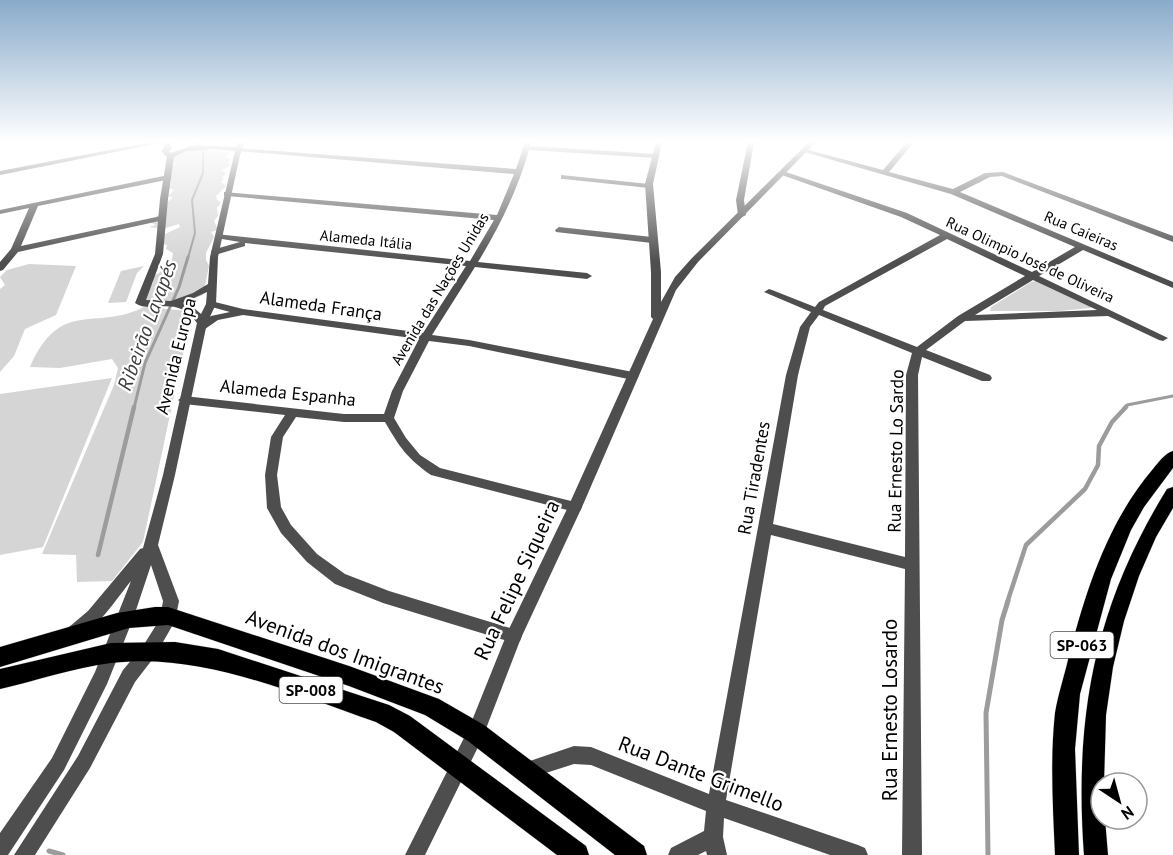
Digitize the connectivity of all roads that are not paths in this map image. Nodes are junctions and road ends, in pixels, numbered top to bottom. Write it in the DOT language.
graph roads {
  1 [pos="144,182"];
  2 [pos="167,182"];
  3 [pos="230,182"];
  4 [pos="515,182"];
  5 [pos="610,182"];
  6 [pos="650,182"];
  7 [pos="743,182"];
  8 [pos="775,182"];
  9 [pos="806,182"];
  10 [pos="919,182"];
  11 [pos="974,182"];
  12 [pos="1024,182"];
  13 [pos="649,186"];
  14 [pos="954,192"];
  15 [pos="227,194"];
  16 [pos="35,204"];
  17 [pos="0,212"];
  18 [pos="742,214"];
  19 [pos="162,218"];
  20 [pos="500,218"];
  21 [pos="559,230"];
  22 [pos="947,235"];
  23 [pos="219,236"];
  24 [pos="1173,239"];
  25 [pos="652,240"];
  26 [pos="258,243"];
  27 [pos="1081,247"];
  28 [pos="15,250"];
  29 [pos="215,252"];
  30 [pos="471,264"];
  31 [pos="0,268"];
  32 [pos="656,272"];
  33 [pos="587,276"];
  34 [pos="1032,276"];
  35 [pos="678,279"];
  36 [pos="1173,285"];
  37 [pos="210,286"];
  38 [pos="769,292"];
  39 [pos="173,303"];
  40 [pos="211,304"];
  41 [pos="816,310"];
  42 [pos="243,312"];
  43 [pos="1110,313"];
  44 [pos="962,318"];
  45 [pos="656,322"];
  46 [pos="201,325"];
  47 [pos="427,338"];
  48 [pos="1163,338"];
  49 [pos="918,352"];
  50 [pos="633,376"];
  51 [pos="986,378"];
  52 [pos="184,400"];
  53 [pos="293,412"];
  54 [pos="388,418"];
  55 [pos="1173,457"];
  56 [pos="1173,494"];
  57 [pos="575,507"];
  58 [pos="766,528"];
  59 [pos="151,545"];
  60 [pos="912,565"];
  61 [pos="168,616"];
  62 [pos="125,619"];
  63 [pos="514,636"];
  64 [pos="68,638"];
  65 [pos="149,651"];
  66 [pos="111,653"];
  67 [pos="0,657"];
  68 [pos="0,679"];
  69 [pos="476,733"];
  70 [pos="457,767"];
  71 [pos="527,770"];
  72 [pos="716,806"];
  73 [pos="715,846"];
  74 [pos="0,850"];
  75 [pos="24,855"];
  76 [pos="415,855"];
  77 [pos="577,855"];
  78 [pos="635,855"];
  79 [pos="678,855"];
  80 [pos="858,855"];
  81 [pos="912,855"];
  82 [pos="1067,855"];
  83 [pos="1096,855"];
  1 -- 16 [label="street"];
  2 -- 19 [label="street"];
  3 -- 15 [label="street, Avenida Europa"];
  4 -- 20 [label="street, Avenida das Nações Unidas"];
  5 -- 13 [label="street"];
  6 -- 13 [label="street"];
  7 -- 18 [label="street"];
  8 -- 18 [label="street, Rua Felipe Siqueira"];
  9 -- 22 [label="street, Rua Olimpio José de Oliveira"];
  10 -- 14 [label="street, Rua Caieiras"];
  11 -- 14 [label="street"];
  12 -- 24 [label="street"];
  13 -- 25 [label="street"];
  14 -- 27 [label="street, Rua Caieiras"];
  15 -- 20 [label="street"];
  15 -- 23 [label="street, Avenida Europa"];
  16 -- 17 [label="street"];
  16 -- 28 [label="street"];
  18 -- 35 [label="street, Rua Felipe Siqueira"];
  19 -- 28 [label="street"];
  19 -- 39 [label="street"];
  20 -- 30 [label="street, Avenida das Nações Unidas"];
  21 -- 25 [label="street"];
  22 -- 34 [label="street, Rua Olimpio José de Oliveira"];
  22 -- 41 [label="street"];
  23 -- 26 [label="street, Alameda Itália"];
  23 -- 29 [label="street, Avenida Europa"];
  25 -- 32 [label="street"];
  26 -- 29 [label="street, Alameda Itália"];
  26 -- 30 [label="street, Alameda Itália"];
  27 -- 34 [label="street, Rua Ernesto Lo Sardo"];
  27 -- 36 [label="street, Rua Caieiras"];
  28 -- 31 [label="street"];
  29 -- 37 [label="street, Avenida Europa"];
  30 -- 33 [label="street, Alameda Itália"];
  30 -- 47 [label="street, Avenida das Nações Unidas"];
  32 -- 35 [label="street"];
  32 -- 45 [label="street"];
  34 -- 43 [label="street, Rua Olimpio José de Oliveira"];
  34 -- 44 [label="street, Rua Ernesto Lo Sardo"];
  35 -- 45 [label="street, Rua Felipe Siqueira"];
  37 -- 39 [label="street"];
  37 -- 40 [label="street, Avenida Europa"];
  38 -- 41 [label="street"];
  39 -- 46 [label="street"];
  40 -- 42 [label="street, Alameda França"];
  40 -- 46 [label="street, Avenida Europa"];
  41 -- 49 [label="street"];
  41 -- 58 [label="street, Rua Tiradentes"];
  42 -- 46 [label="street"];
  42 -- 47 [label="street, Alameda França"];
  43 -- 44 [label="street"];
  43 -- 48 [label="street, Rua Olimpio José de Oliveira"];
  44 -- 49 [label="street, Rua Ernesto Lo Sardo"];
  45 -- 50 [label="street, Rua Felipe Siqueira"];
  46 -- 52 [label="street, Avenida Europa"];
  47 -- 50 [label="street, Alameda França"];
  47 -- 54 [label="street, Avenida das Nações Unidas"];
  49 -- 51 [label="street"];
  49 -- 60 [label="street, Rua Ernesto Lo Sardo"];
  50 -- 57 [label="street, Rua Felipe Siqueira"];
  52 -- 53 [label="street, Alameda Espanha"];
  52 -- 59 [label="street, Avenida Europa"];
  53 -- 54 [label="street, Alameda Espanha"];
  53 -- 63 [label="street"];
  54 -- 57 [label="street"];
  55 -- 82 [label="main road, SP-063"];
  56 -- 83 [label="main road, SP-063"];
  57 -- 63 [label="street, Rua Felipe Siqueira"];
  58 -- 60 [label="street"];
  58 -- 72 [label="street, Rua Tiradentes"];
  59 -- 61 [label="street"];
  59 -- 62 [label="street, Avenida Europa"];
  59 -- 64 [label="street, Avenida Europa"];
  60 -- 81 [label="street, Rua Ernesto Losardo"];
  61 -- 62 [label="main road, Avenida dos Imigrantes / SP-008"];
  61 -- 65 [label="street"];
  61 -- 69 [label="main road, Avenida dos Imigrantes / SP-008"];
  62 -- 64 [label="main road, Avenida dos Imigrantes / SP-008"];
  62 -- 66 [label="street, Avenida Europa"];
  63 -- 69 [label="street, Rua Felipe Siqueira"];
  64 -- 67 [label="main road, Avenida dos Imigrantes / SP-008"];
  65 -- 66 [label="main road, SP-008"];
  65 -- 70 [label="main road, SP-008"];
  65 -- 75 [label="street"];
  66 -- 68 [label="main road, SP-008"];
  66 -- 74 [label="street, Avenida Europa"];
  69 -- 70 [label="street, Rua Felipe Siqueira"];
  69 -- 71 [label="main road, Avenida dos Imigrantes / SP-008"];
  70 -- 76 [label="street, Rua Felipe Siqueira"];
  70 -- 77 [label="main road, SP-008"];
  71 -- 72 [label="street, Rua Dante Grimello"];
  71 -- 78 [label="main road, Avenida dos Imigrantes / SP-008"];
  72 -- 73 [label="street, Rua Tiradentes"];
  72 -- 80 [label="street, Rua Dante Grimello"];
  73 -- 79 [label="street"];
}
